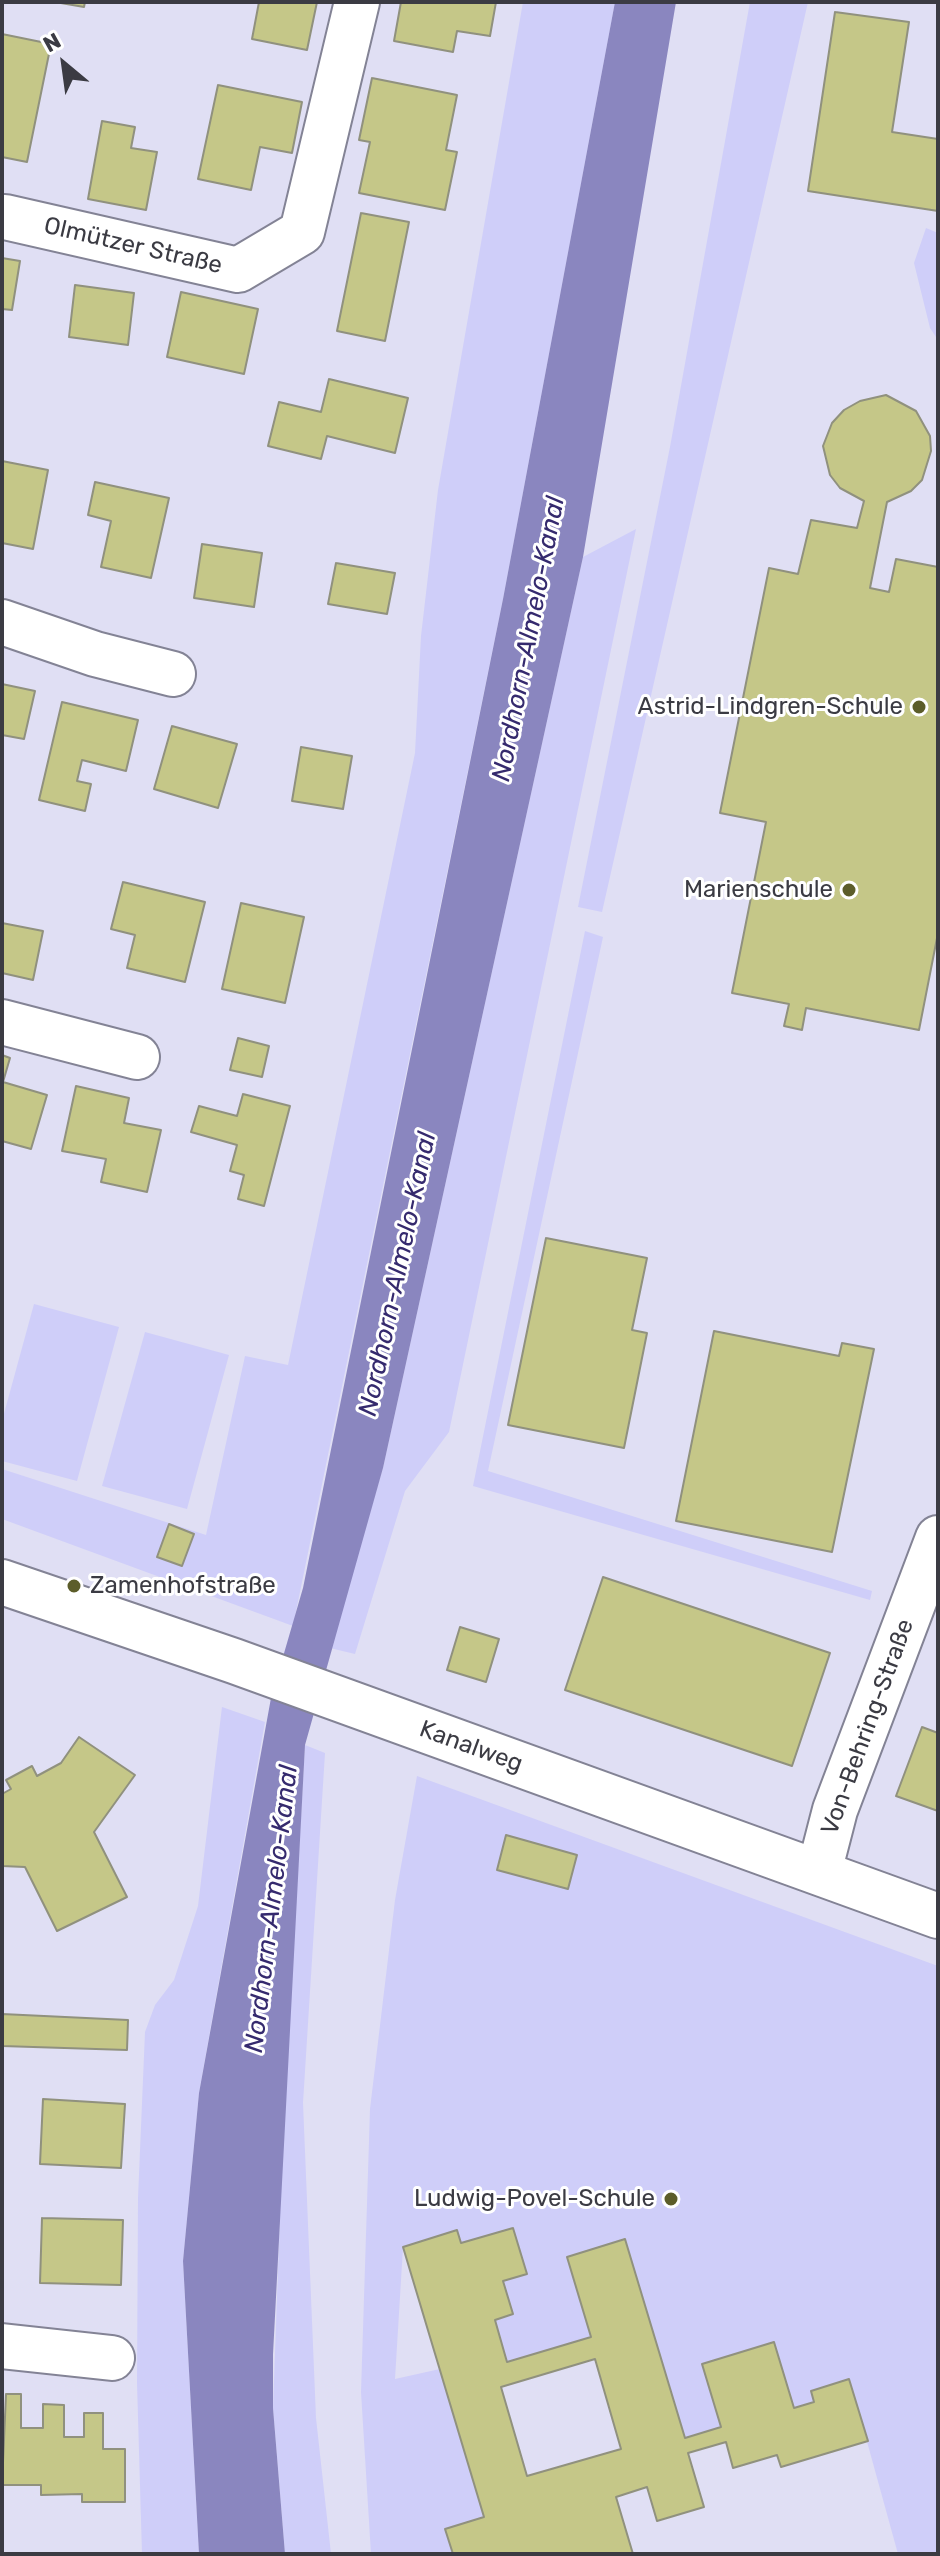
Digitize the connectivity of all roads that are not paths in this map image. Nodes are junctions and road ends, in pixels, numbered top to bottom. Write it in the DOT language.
graph roads {
  1 [pos="357,2"];
  2 [pos="5,217"];
  3 [pos="2,622"];
  4 [pos="173,674"];
  5 [pos="2,1022"];
  6 [pos="137,1057"];
  7 [pos="938,1538"];
  8 [pos="2,1582"];
  9 [pos="819,1872"];
  10 [pos="938,1916"];
  11 [pos="2,2346"];
  12 [pos="112,2358"];
  1 -- 2 [label="street, Olmützer Straße"];
  3 -- 4 [label="street"];
  5 -- 6 [label="street"];
  7 -- 9 [label="street, Von-Behring-Straße"];
  8 -- 9 [label="street, Kanalweg"];
  9 -- 10 [label="street, Kanalweg"];
  11 -- 12 [label="street"];
}
